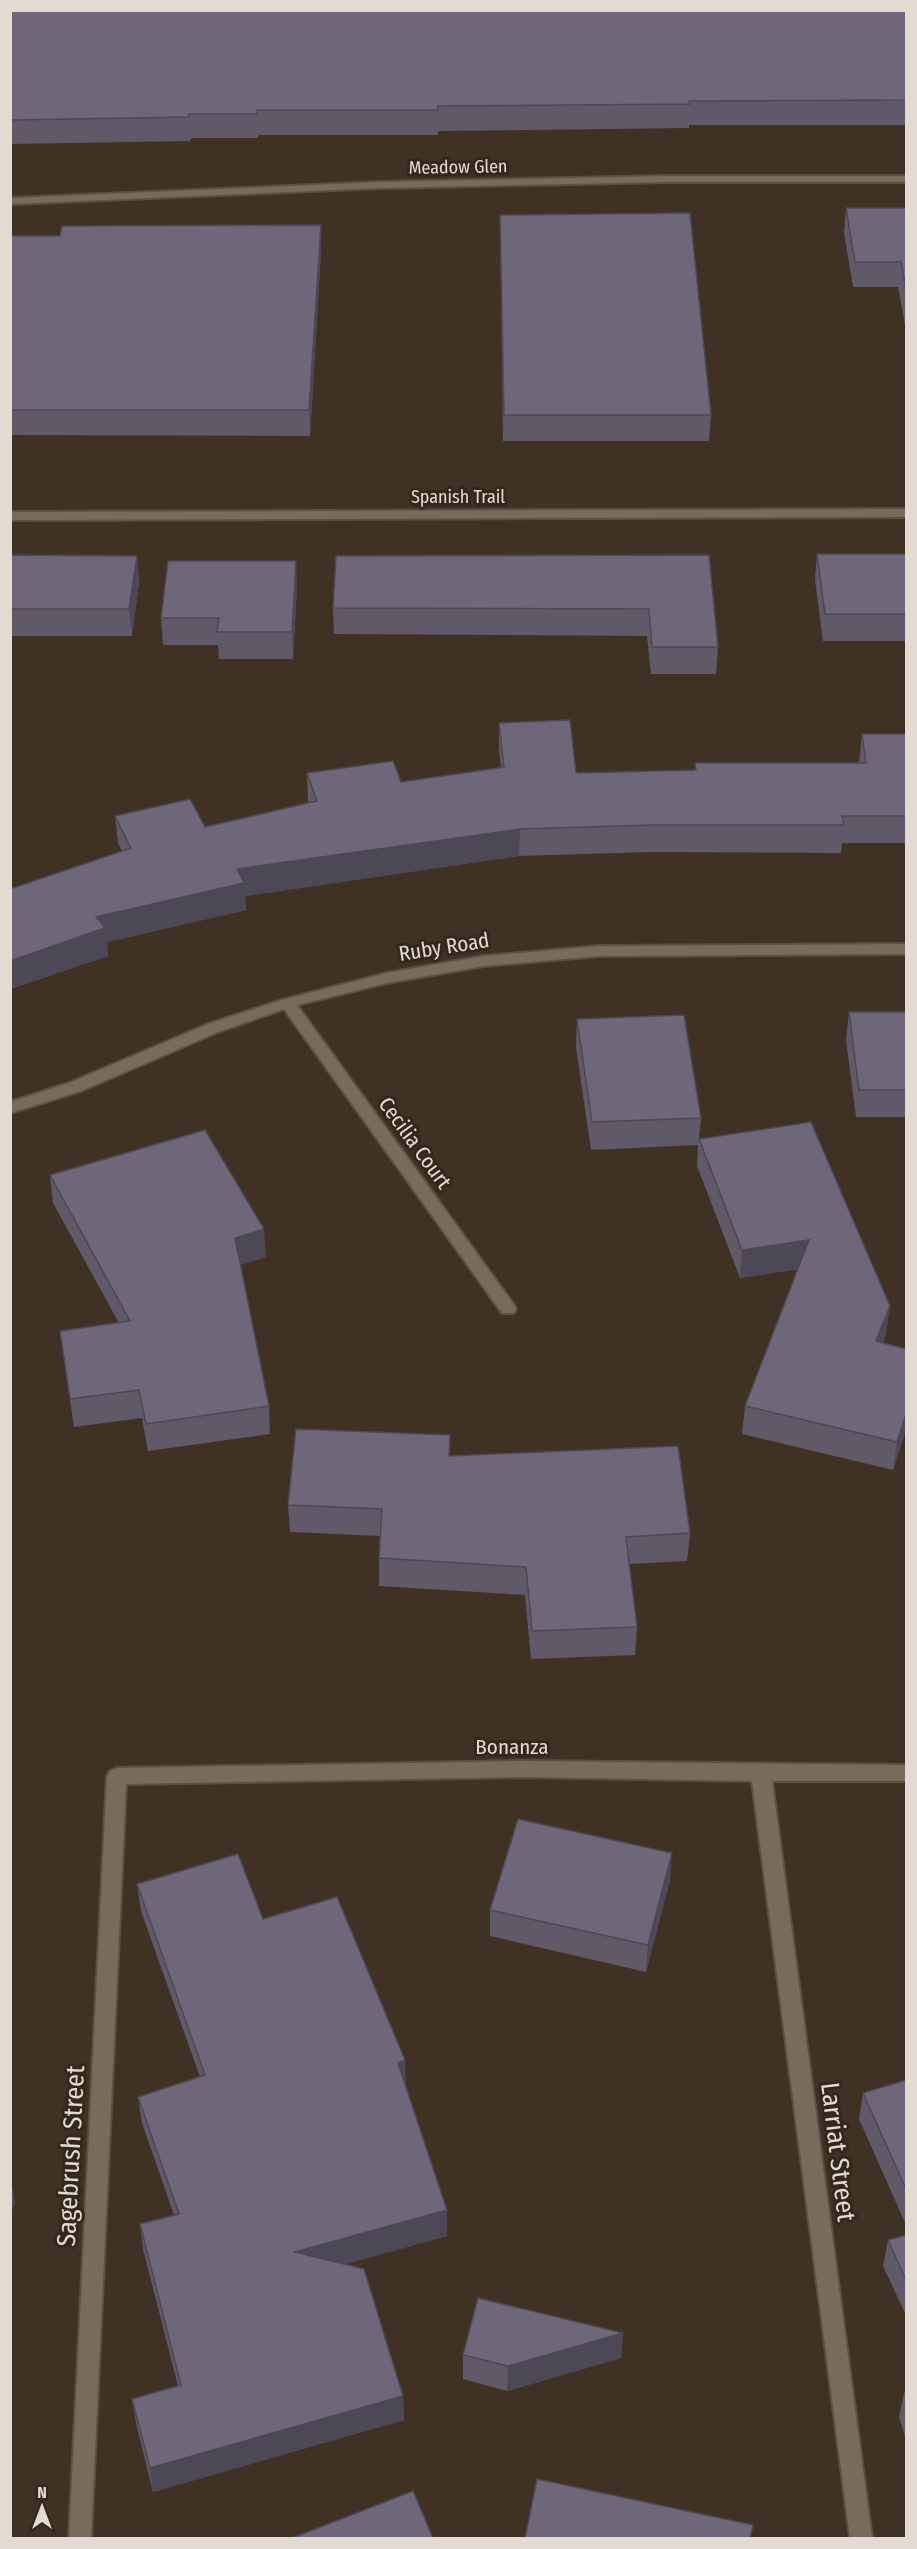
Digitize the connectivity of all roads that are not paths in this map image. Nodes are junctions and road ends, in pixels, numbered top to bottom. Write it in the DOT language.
graph roads {
  1 [pos="906,179"];
  2 [pos="10,201"];
  3 [pos="906,513"];
  4 [pos="10,516"];
  5 [pos="906,949"];
  6 [pos="287,1003"];
  7 [pos="10,1108"];
  8 [pos="508,1309"];
  9 [pos="761,1773"];
  10 [pos="906,1773"];
  11 [pos="117,1776"];
  12 [pos="80,2538"];
  13 [pos="861,2538"];
  1 -- 2 [label="street, Meadow Glen"];
  3 -- 4 [label="street, Spanish Trail"];
  5 -- 6 [label="street, Ruby Road"];
  6 -- 7 [label="street, Ruby Road"];
  6 -- 8 [label="street, Cecilia Court"];
  9 -- 10 [label="street, Bonanza"];
  9 -- 11 [label="street, Bonanza"];
  9 -- 13 [label="street, Larriat Street"];
  11 -- 12 [label="street, Sagebrush Street"];
}
